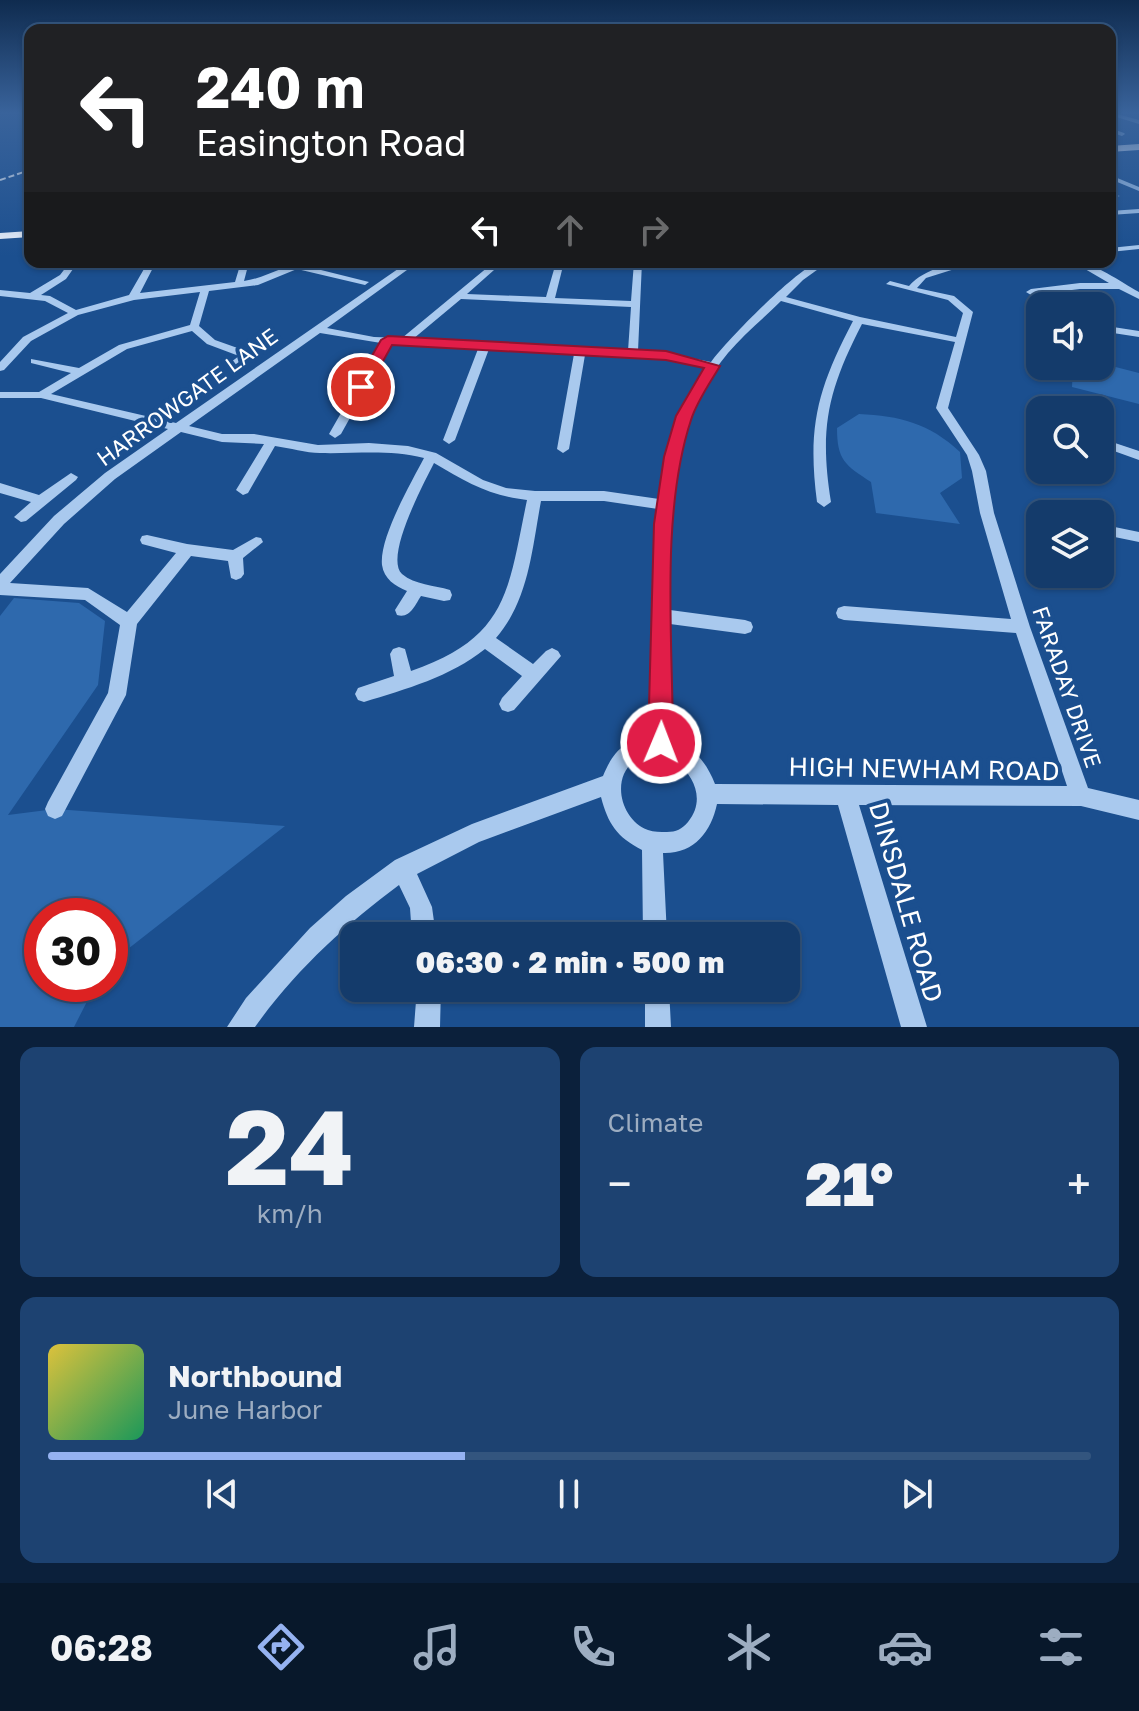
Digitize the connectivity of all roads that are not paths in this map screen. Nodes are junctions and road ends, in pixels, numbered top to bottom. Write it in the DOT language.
graph roads {
  1 [pos="1116,179"];
  2 [pos="1139,189"];
  3 [pos="1139,211"];
  4 [pos="1116,213"];
  5 [pos="24,234"];
  6 [pos="0,236"];
  7 [pos="1139,247"];
  8 [pos="1116,249"];
  9 [pos="70,268"];
  10 [pos="149,268"];
  11 [pos="243,268"];
  12 [pos="296,268"];
  13 [pos="314,268"];
  14 [pos="405,268"];
  15 [pos="492,268"];
  16 [pos="638,268"];
  17 [pos="815,268"];
  18 [pos="952,268"];
  19 [pos="1089,268"];
  20 [pos="555,269"];
  21 [pos="365,282"];
  22 [pos="890,284"];
  23 [pos="238,286"];
  24 [pos="912,288"];
  25 [pos="1130,288"];
  26 [pos="205,289"];
  27 [pos="1045,291"];
  28 [pos="1031,292"];
  29 [pos="0,293"];
  30 [pos="34,295"];
  31 [pos="460,296"];
  32 [pos="1139,296"];
  33 [pos="133,297"];
  34 [pos="779,298"];
  35 [pos="550,300"];
  36 [pos="635,304"];
  37 [pos="75,313"];
  38 [pos="859,320"];
  39 [pos="194,327"];
  40 [pos="316,329"];
  41 [pos="1114,330"];
  42 [pos="1139,334"];
  43 [pos="388,340"];
  44 [pos="958,340"];
  45 [pos="405,341"];
  46 [pos="263,344"];
  47 [pos="485,345"];
  48 [pos="580,351"];
  49 [pos="633,353"];
  50 [pos="247,355"];
  51 [pos="35,361"];
  52 [pos="232,365"];
  53 [pos="713,366"];
  54 [pos="0,368"];
  55 [pos="80,372"];
  56 [pos="41,395"];
  57 [pos="3,398"];
  58 [pos="173,428"];
  59 [pos="335,434"];
  60 [pos="449,440"];
  61 [pos="272,441"];
  62 [pos="1114,447"];
  63 [pos="563,449"];
  64 [pos="431,456"];
  65 [pos="1139,456"];
  66 [pos="71,477"];
  67 [pos="0,488"];
  68 [pos="243,490"];
  69 [pos="535,496"];
  70 [pos="40,500"];
  71 [pos="824,502"];
  72 [pos="666,505"];
  73 [pos="21,517"];
  74 [pos="1114,532"];
  75 [pos="1139,537"];
  76 [pos="147,540"];
  77 [pos="256,542"];
  78 [pos="187,550"];
  79 [pos="235,556"];
  80 [pos="236,574"];
  81 [pos="0,587"];
  82 [pos="417,589"];
  83 [pos="444,595"];
  84 [pos="403,610"];
  85 [pos="844,613"];
  86 [pos="663,616"];
  87 [pos="129,622"];
  88 [pos="745,627"];
  89 [pos="1022,627"];
  90 [pos="486,641"];
  91 [pos="399,654"];
  92 [pos="552,656"];
  93 [pos="535,675"];
  94 [pos="404,681"];
  95 [pos="364,694"];
  96 [pos="508,704"];
  97 [pos="661,743"];
  98 [pos="609,784"];
  99 [pos="845,793"];
  100 [pos="708,794"];
  101 [pos="1081,796"];
  102 [pos="55,809"];
  103 [pos="1139,810"];
  104 [pos="652,843"];
  105 [pos="403,868"];
  106 [pos="423,922"];
  107 [pos="655,922"];
  108 [pos="428,1002"];
  109 [pos="657,1002"];
  110 [pos="240,1027"];
  111 [pos="427,1027"];
  112 [pos="658,1027"];
  113 [pos="914,1027"];
  1 -- 2 [label="street"];
  3 -- 4 [label="street"];
  5 -- 6 [label="main road"];
  7 -- 8 [label="street"];
  9 -- 30 [label="street"];
  10 -- 33 [label="street"];
  11 -- 23 [label="street"];
  12 -- 23 [label="street"];
  13 -- 21 [label="street"];
  14 -- 40 [label="street, HARROWGATE LANE"];
  15 -- 31 [label="street"];
  16 -- 36 [label="street"];
  17 -- 34 [label="street"];
  18 -- 24 [label="street"];
  19 -- 25 [label="street"];
  20 -- 35 [label="street"];
  22 -- 24 [label="street, FARADAY DRIVE"];
  23 -- 26 [label="street"];
  24 -- 44 [label="street, FARADAY DRIVE"];
  25 -- 27 [label="street"];
  25 -- 32 [label="street"];
  26 -- 33 [label="street"];
  26 -- 39 [label="street"];
  27 -- 28 [label="street"];
  29 -- 30 [label="street"];
  30 -- 37 [label="street"];
  31 -- 35 [label="street"];
  31 -- 45 [label="street"];
  33 -- 37 [label="street"];
  34 -- 38 [label="street"];
  34 -- 53 [label="street"];
  35 -- 36 [label="street"];
  36 -- 49 [label="street"];
  37 -- 54 [label="street"];
  38 -- 44 [label="street"];
  38 -- 71 [label="street"];
  39 -- 50 [label="street"];
  39 -- 55 [label="street"];
  40 -- 43 [label="street"];
  40 -- 58 [label="street, HARROWGATE LANE"];
  41 -- 42 [label="street"];
  43 -- 45 [label="street"];
  43 -- 59 [label="street"];
  44 -- 89 [label="street, FARADAY DRIVE"];
  45 -- 47 [label="street"];
  46 -- 50 [label="street"];
  47 -- 48 [label="street"];
  47 -- 60 [label="street"];
  48 -- 49 [label="street"];
  48 -- 63 [label="street"];
  49 -- 53 [label="street"];
  50 -- 52 [label="street"];
  51 -- 55 [label="street"];
  53 -- 72 [label="street"];
  55 -- 56 [label="street"];
  56 -- 57 [label="street"];
  56 -- 58 [label="street"];
  58 -- 61 [label="street"];
  58 -- 81 [label="street, HARROWGATE LANE"];
  61 -- 64 [label="street"];
  61 -- 68 [label="street"];
  62 -- 65 [label="street"];
  64 -- 69 [label="street"];
  64 -- 82 [label="street"];
  66 -- 70 [label="street"];
  67 -- 70 [label="street"];
  69 -- 72 [label="street"];
  69 -- 90 [label="street"];
  70 -- 73 [label="street"];
  72 -- 86 [label="street"];
  74 -- 75 [label="street"];
  76 -- 78 [label="street"];
  77 -- 79 [label="street"];
  78 -- 79 [label="street"];
  78 -- 87 [label="street"];
  79 -- 80 [label="street"];
  81 -- 87 [label="street"];
  82 -- 83 [label="street"];
  82 -- 84 [label="street"];
  85 -- 89 [label="street"];
  86 -- 88 [label="street"];
  86 -- 97 [label="street"];
  87 -- 102 [label="street"];
  89 -- 101 [label="street, FARADAY DRIVE"];
  90 -- 93 [label="street"];
  90 -- 94 [label="street"];
  91 -- 94 [label="street"];
  92 -- 93 [label="street"];
  93 -- 96 [label="street"];
  94 -- 95 [label="street"];
  97 -- 98 [label="street"];
  97 -- 100 [label="street"];
  98 -- 104 [label="street"];
  98 -- 105 [label="street"];
  99 -- 100 [label="street, HIGH NEWHAM ROAD"];
  99 -- 101 [label="street, HIGH NEWHAM ROAD"];
  99 -- 113 [label="street, DINSDALE ROAD"];
  100 -- 104 [label="street"];
  101 -- 103 [label="street, HIGH NEWHAM ROAD"];
  104 -- 107 [label="street"];
  105 -- 106 [label="street"];
  105 -- 110 [label="street"];
  108 -- 111 [label="street"];
  109 -- 112 [label="street"];
}
